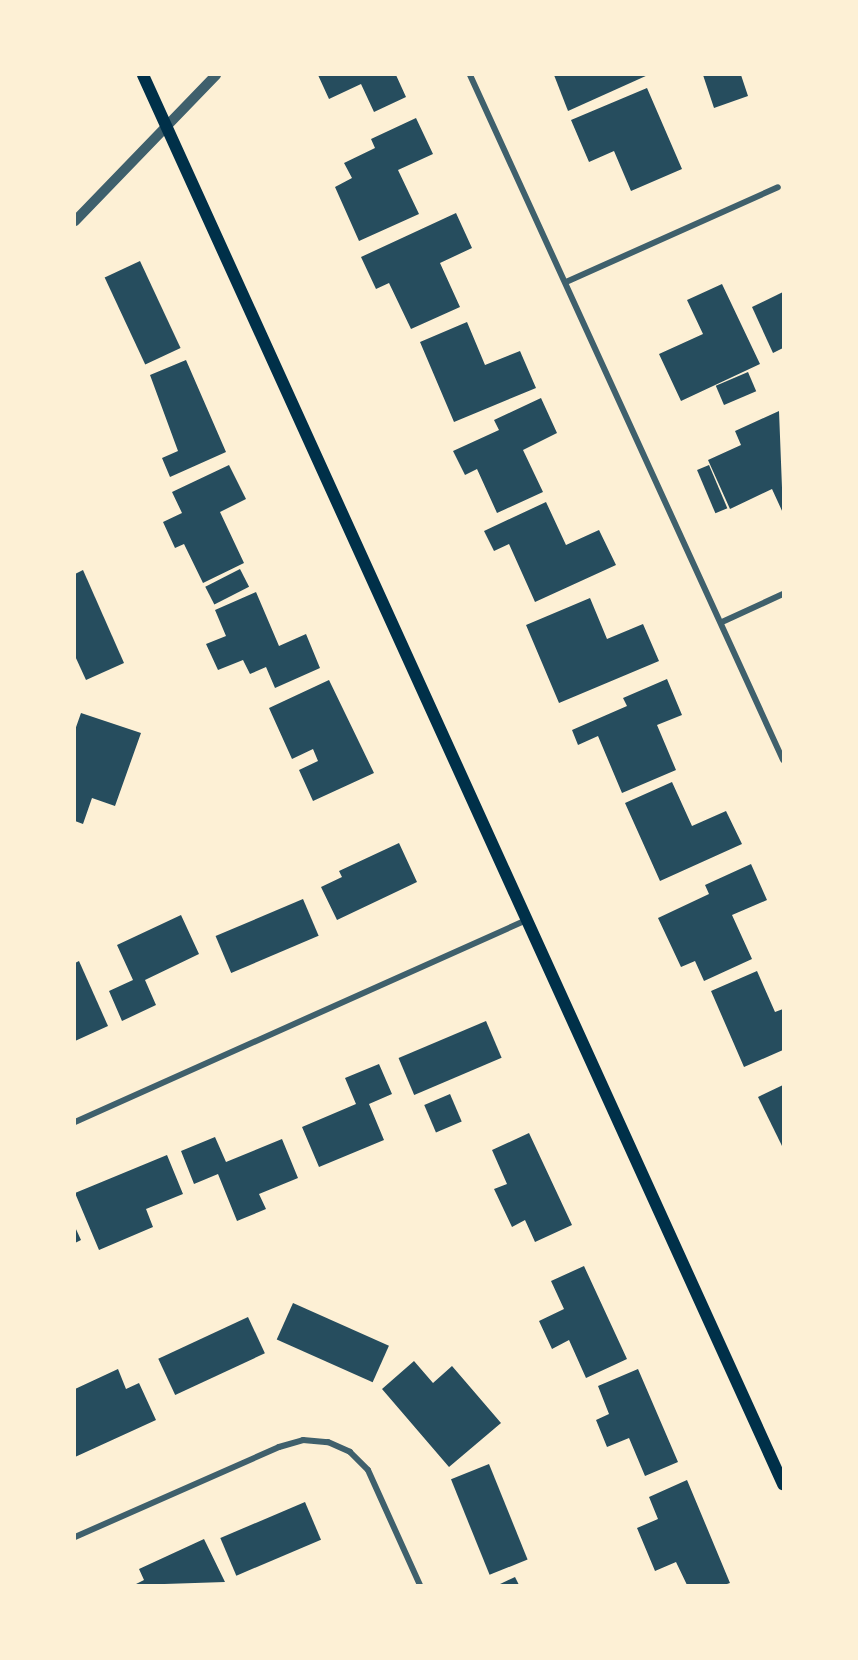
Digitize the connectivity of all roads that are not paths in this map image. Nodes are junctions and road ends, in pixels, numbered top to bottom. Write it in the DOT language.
graph roads {
  1 [pos="143,75"];
  2 [pos="216,75"];
  3 [pos="470,75"];
  4 [pos="167,120"];
  5 [pos="778,187"];
  6 [pos="75,221"];
  7 [pos="566,282"];
  8 [pos="783,594"];
  9 [pos="722,622"];
  10 [pos="783,760"];
  11 [pos="529,919"];
  12 [pos="75,1122"];
  13 [pos="783,1485"];
  14 [pos="75,1537"];
  15 [pos="420,1585"];
  1 -- 4 [label="main road"];
  2 -- 4 [label="street"];
  3 -- 7 [label="street"];
  4 -- 6 [label="street"];
  4 -- 11 [label="main road"];
  5 -- 7 [label="street"];
  7 -- 9 [label="street"];
  8 -- 9 [label="street"];
  9 -- 10 [label="street"];
  11 -- 12 [label="street"];
  11 -- 13 [label="main road"];
  14 -- 15 [label="street"];
}
